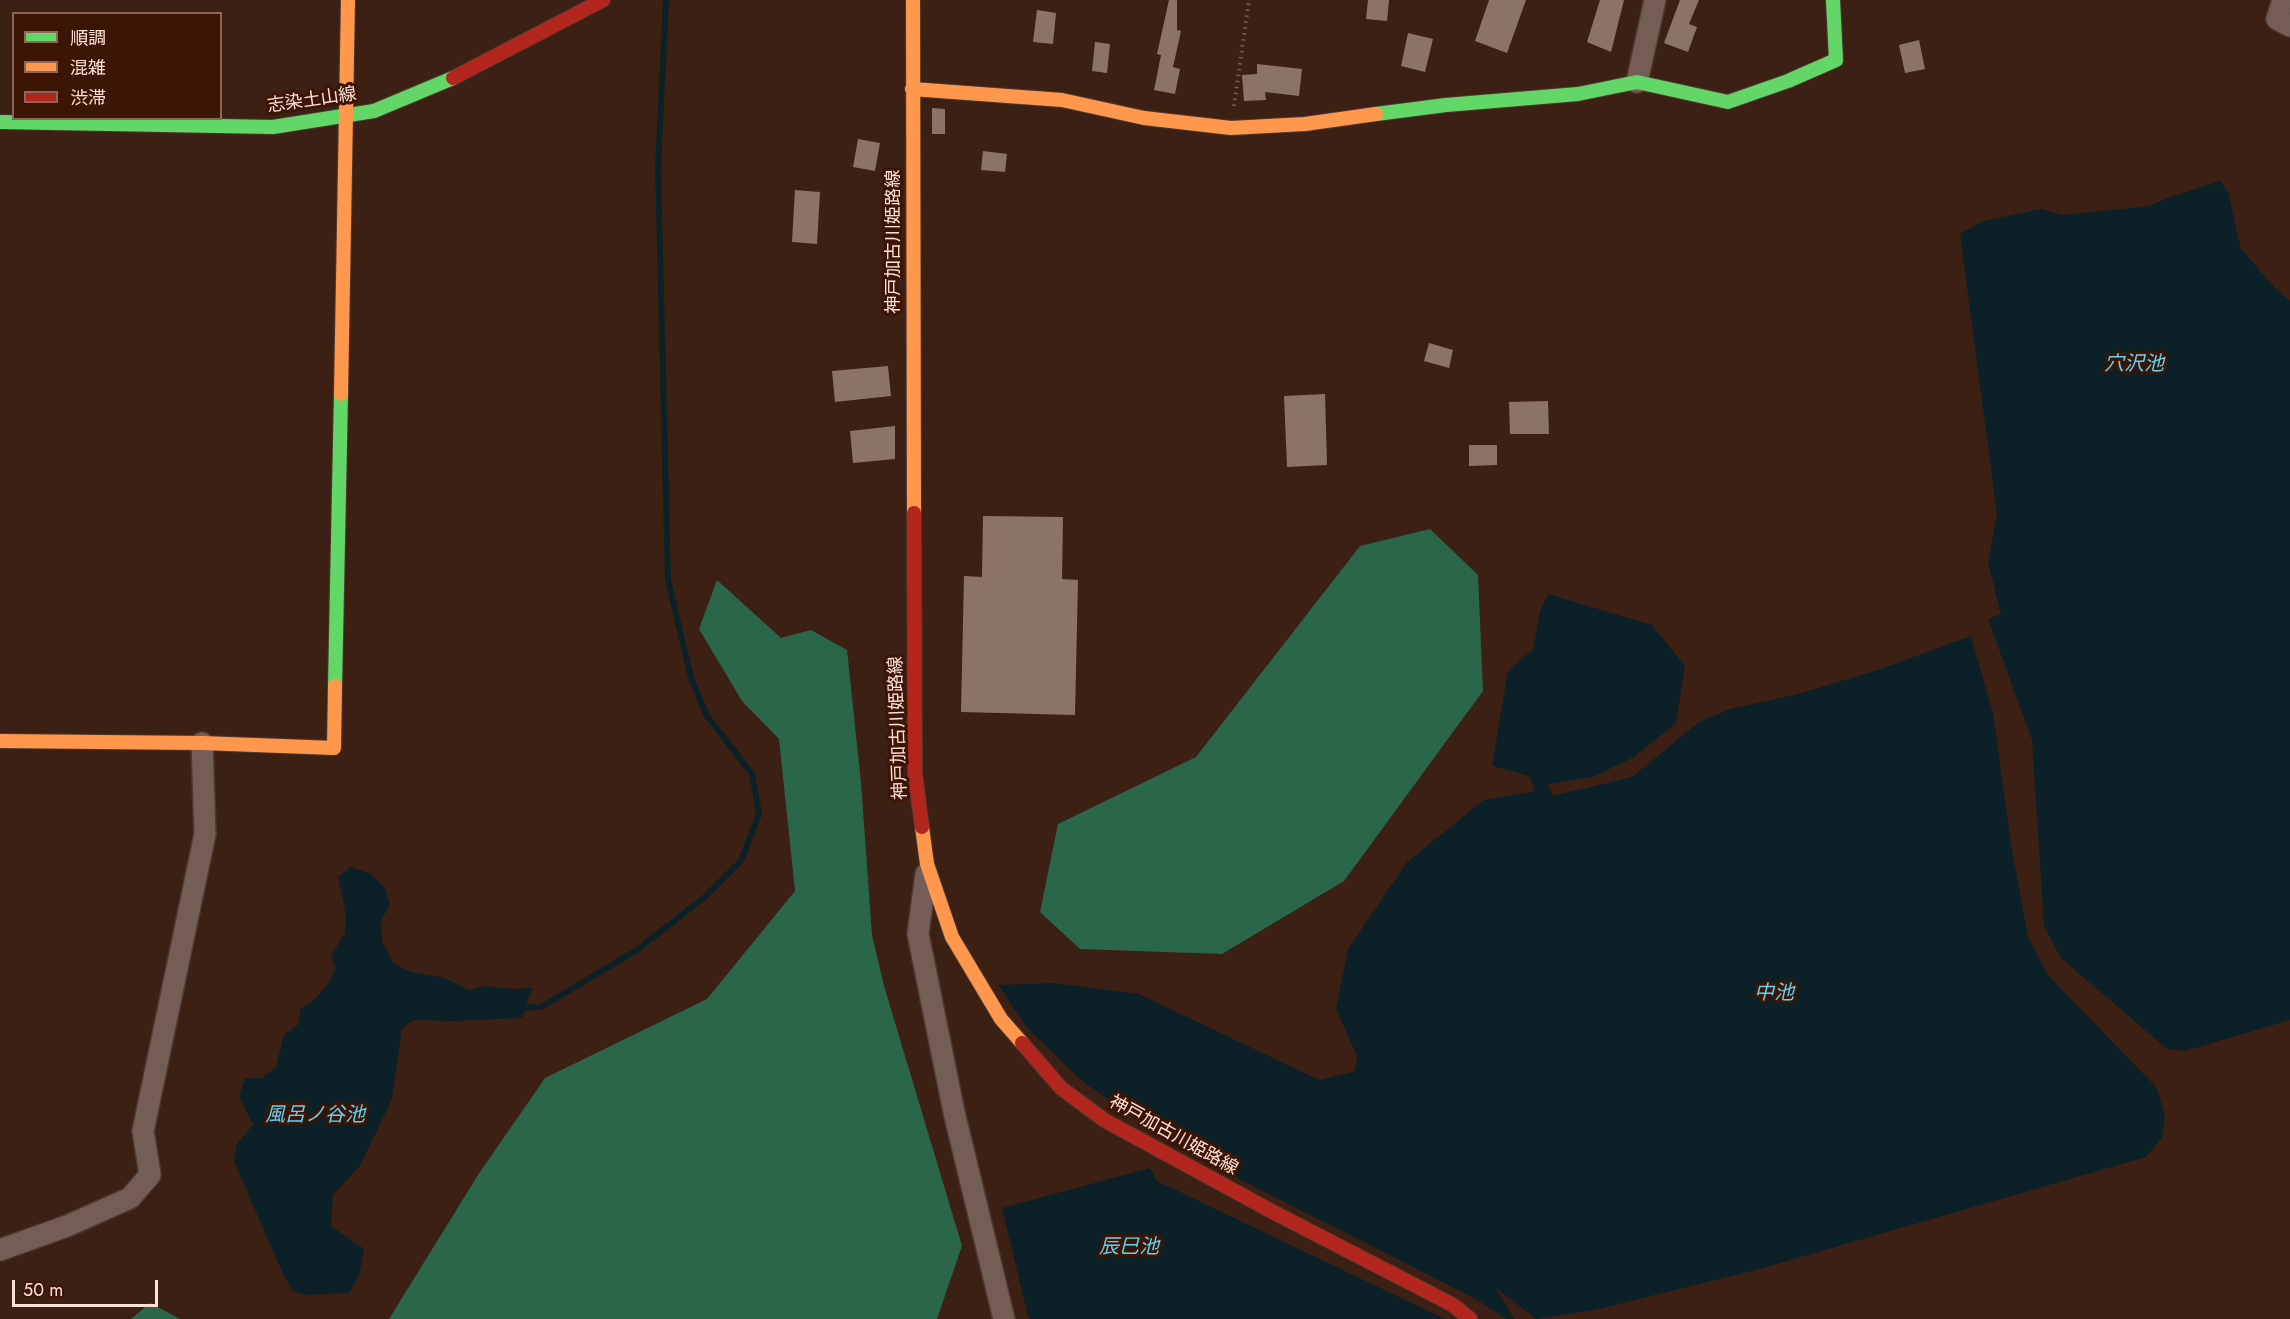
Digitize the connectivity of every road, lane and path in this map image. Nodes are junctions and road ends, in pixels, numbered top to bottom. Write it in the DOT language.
graph roads {
  1 [pos="348,0"];
  2 [pos="603,0"];
  3 [pos="913,0"];
  4 [pos="1249,0"];
  5 [pos="1654,0"];
  6 [pos="1833,0"];
  7 [pos="2283,0"];
  8 [pos="2290,26"];
  9 [pos="1636,82"];
  10 [pos="912,89"];
  11 [pos="347,116"];
  12 [pos="0,122"];
  13 [pos="1231,128"];
  14 [pos="0,741"];
  15 [pos="202,743"];
  16 [pos="927,864"];
  17 [pos="0,1250"];
  18 [pos="1004,1319"];
  19 [pos="1470,1319"];
  1 -- 11 [label="main road"];
  2 -- 11 [label="main road, 志染土山線"];
  3 -- 10 [label="main road, 神戸加古川姫路線"];
  4 -- 13 [label="path"];
  5 -- 9 [label="street"];
  6 -- 9 [label="main road"];
  7 -- 8 [label="street"];
  9 -- 13 [label="main road"];
  10 -- 13 [label="main road"];
  10 -- 16 [label="main road, 神戸加古川姫路線"];
  11 -- 12 [label="main road, 志染土山線"];
  11 -- 15 [label="main road"];
  14 -- 15 [label="main road"];
  15 -- 17 [label="street"];
  16 -- 18 [label="street"];
  16 -- 19 [label="main road, 神戸加古川姫路線"];
}
